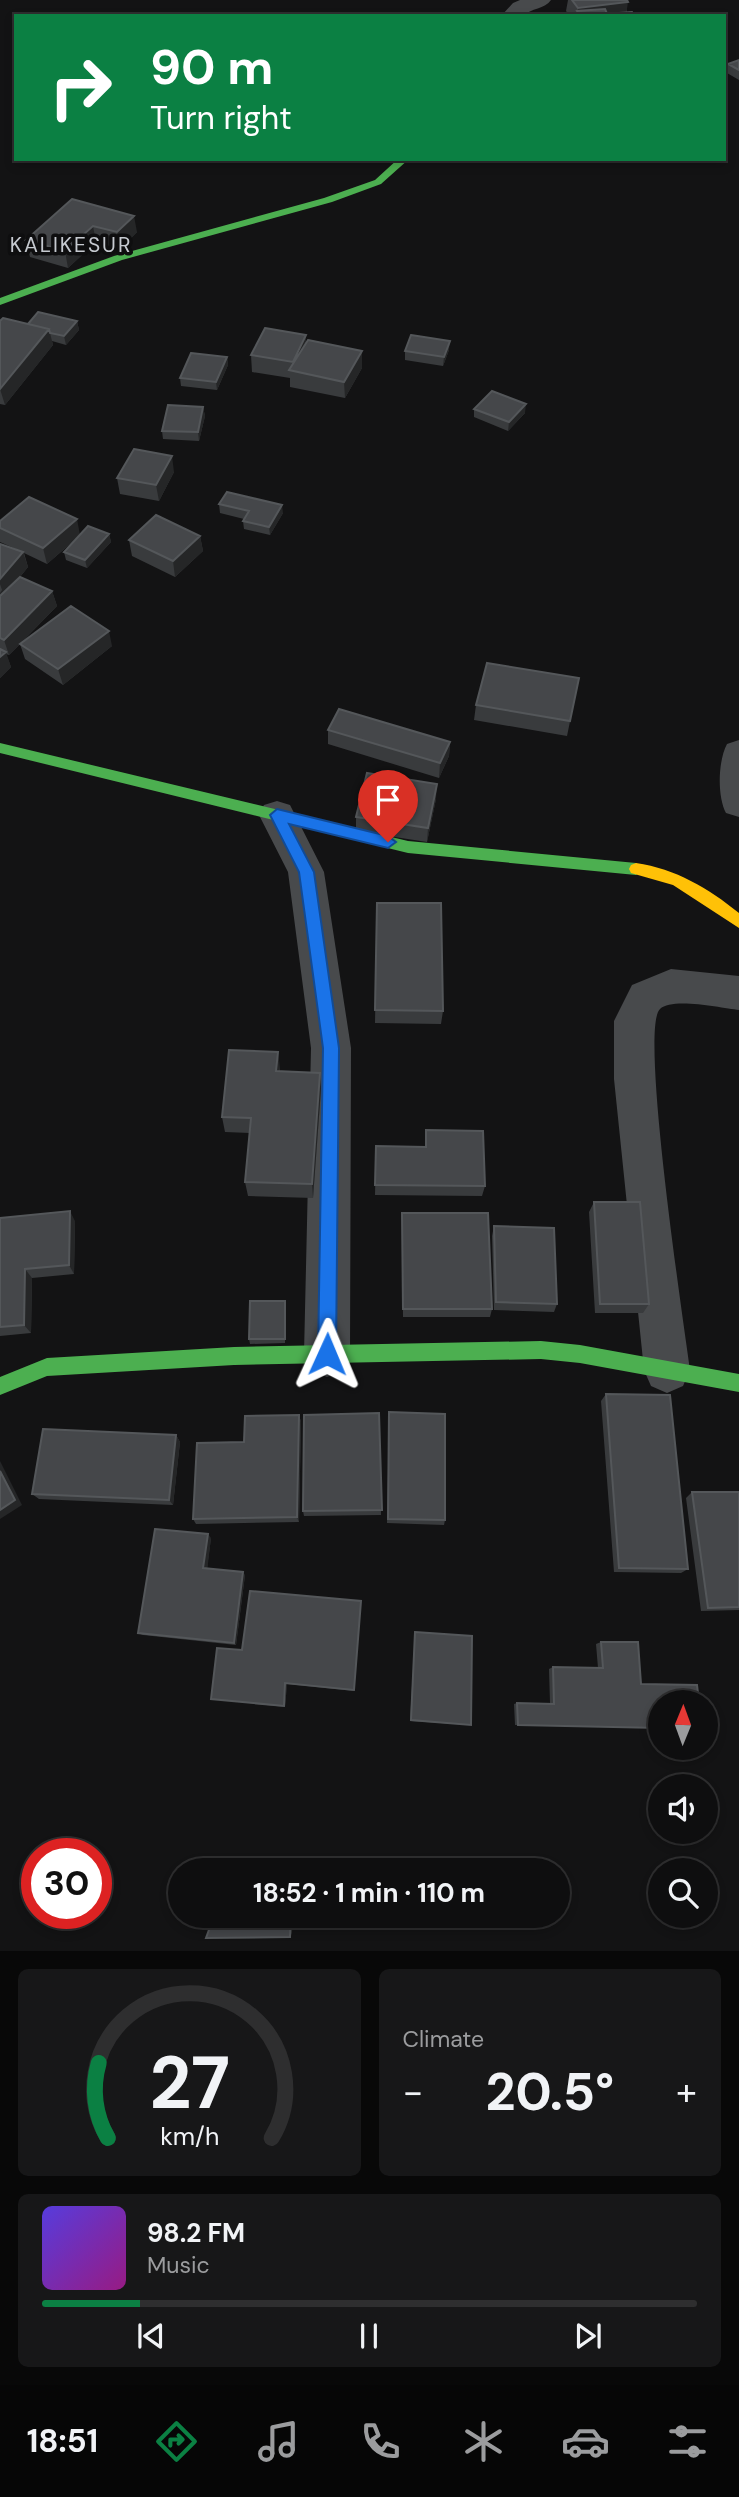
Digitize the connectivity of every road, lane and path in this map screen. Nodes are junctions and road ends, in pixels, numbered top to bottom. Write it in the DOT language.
graph roads {
  1 [pos="541,0"];
  2 [pos="513,14"];
  3 [pos="402,161"];
  4 [pos="0,302"];
  5 [pos="0,747"];
  6 [pos="739,753"];
  7 [pos="739,803"];
  8 [pos="277,815"];
  9 [pos="739,922"];
  10 [pos="739,993"];
  11 [pos="327,1354"];
  12 [pos="667,1370"];
  13 [pos="739,1383"];
  14 [pos="0,1386"];
  1 -- 2 [label="street"];
  3 -- 4 [label="street"];
  5 -- 8 [label="street"];
  6 -- 7 [label="street"];
  8 -- 9 [label="street"];
  8 -- 11 [label="street"];
  10 -- 12 [label="street"];
  11 -- 12 [label="street"];
  11 -- 14 [label="street"];
  12 -- 13 [label="street"];
}
